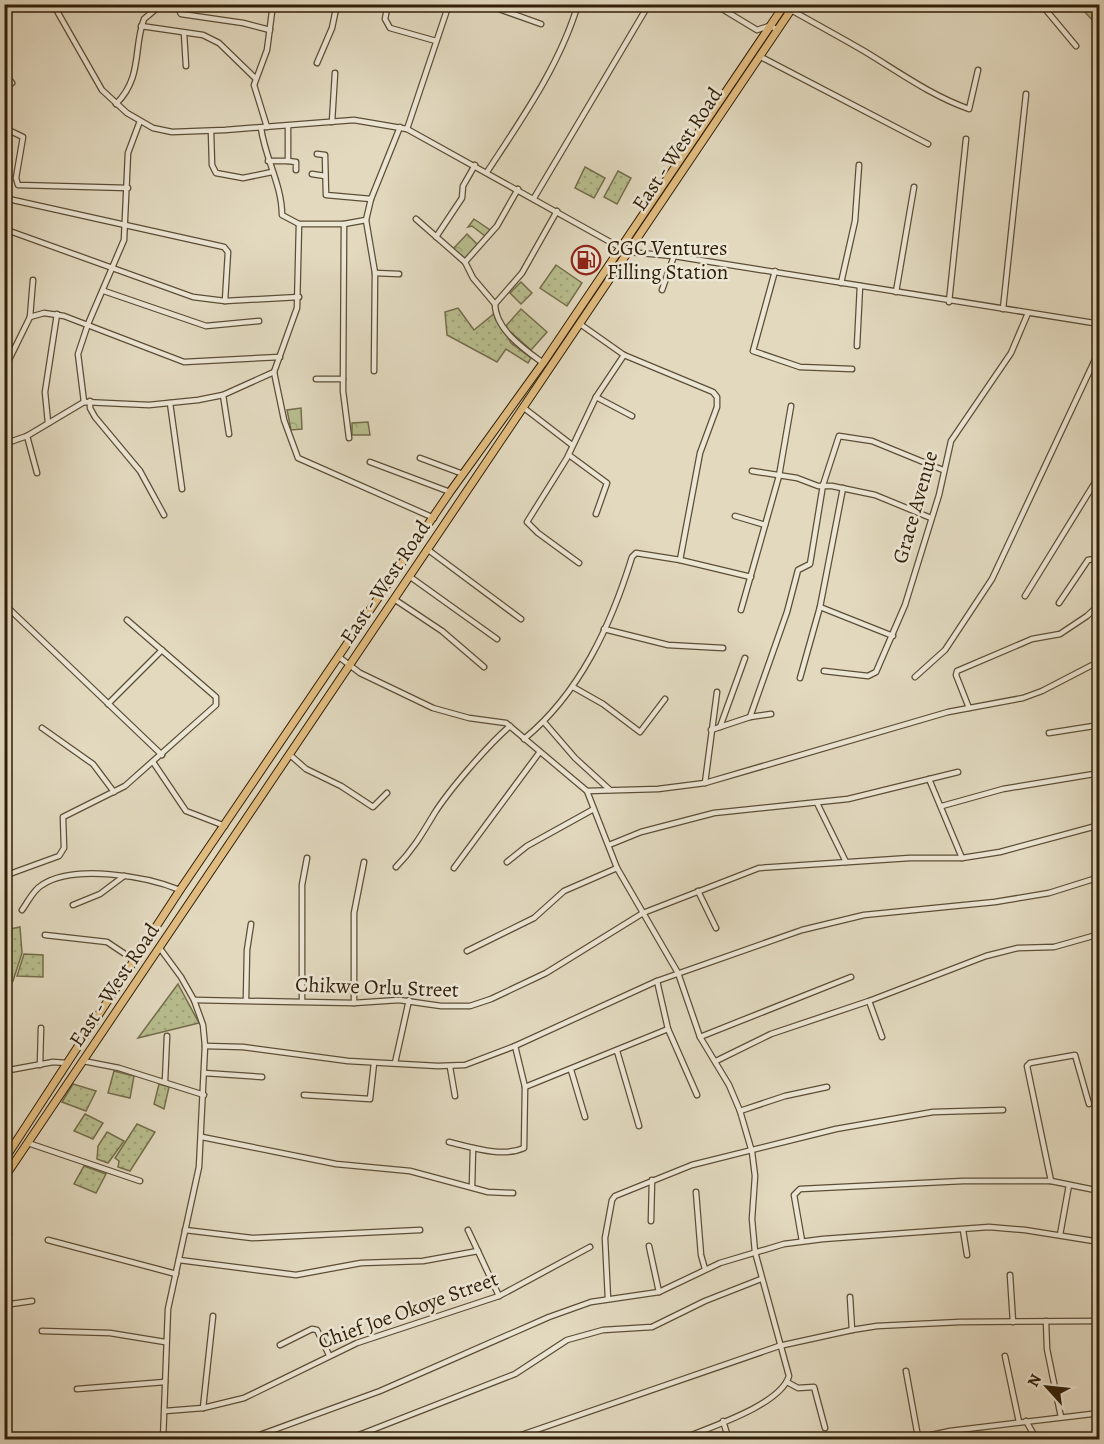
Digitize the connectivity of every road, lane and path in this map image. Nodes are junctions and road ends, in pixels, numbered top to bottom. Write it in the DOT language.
graph roads {
  1 [pos="53,4"];
  2 [pos="162,4"];
  3 [pos="176,4"];
  4 [pos="273,4"];
  5 [pos="337,4"];
  6 [pos="388,4"];
  7 [pos="449,4"];
  8 [pos="485,4"];
  9 [pos="578,4"];
  10 [pos="649,4"];
  11 [pos="714,4"];
  12 [pos="784,4"];
  13 [pos="1041,4"];
  14 [pos="793,7"];
  15 [pos="541,24"];
  16 [pos="141,26"];
  17 [pos="769,26"];
  18 [pos="777,29"];
  19 [pos="270,30"];
  20 [pos="184,33"];
  21 [pos="436,41"];
  22 [pos="1076,46"];
  23 [pos="759,56"];
  24 [pos="317,63"];
  25 [pos="186,66"];
  26 [pos="978,70"];
  27 [pos="335,73"];
  28 [pos="4,74"];
  29 [pos="255,78"];
  30 [pos="12,83"];
  31 [pos="1026,94"];
  32 [pos="116,104"];
  33 [pos="140,121"];
  34 [pos="332,122"];
  35 [pos="288,126"];
  36 [pos="4,128"];
  37 [pos="264,128"];
  38 [pos="400,128"];
  39 [pos="407,129"];
  40 [pos="211,130"];
  41 [pos="966,139"];
  42 [pos="928,144"];
  43 [pos="317,154"];
  44 [pos="268,161"];
  45 [pos="288,161"];
  46 [pos="475,165"];
  47 [pos="859,165"];
  48 [pos="296,170"];
  49 [pos="272,172"];
  50 [pos="487,172"];
  51 [pos="312,174"];
  52 [pos="325,176"];
  53 [pos="914,187"];
  54 [pos="128,188"];
  55 [pos="518,189"];
  56 [pos="4,198"];
  57 [pos="534,198"];
  58 [pos="371,199"];
  59 [pos="558,212"];
  60 [pos="416,219"];
  61 [pos="366,220"];
  62 [pos="126,224"];
  63 [pos="299,224"];
  64 [pos="344,224"];
  65 [pos="4,229"];
  66 [pos="436,237"];
  67 [pos="624,250"];
  68 [pos="674,256"];
  69 [pos="465,262"];
  70 [pos="112,268"];
  71 [pos="775,272"];
  72 [pos="375,273"];
  73 [pos="399,274"];
  74 [pos="33,280"];
  75 [pos="842,283"];
  76 [pos="860,286"];
  77 [pos="662,290"];
  78 [pos="104,291"];
  79 [pos="896,292"];
  80 [pos="298,297"];
  81 [pos="225,301"];
  82 [pos="949,302"];
  83 [pos="495,304"];
  84 [pos="1003,309"];
  85 [pos="1028,313"];
  86 [pos="57,314"];
  87 [pos="30,317"];
  88 [pos="259,321"];
  89 [pos="88,324"];
  90 [pos="580,324"];
  91 [pos="1100,324"];
  92 [pos="857,346"];
  93 [pos="1100,349"];
  94 [pos="624,355"];
  95 [pos="280,357"];
  96 [pos="543,363"];
  97 [pos="852,369"];
  98 [pos="4,370"];
  99 [pos="374,370"];
  100 [pos="274,372"];
  101 [pos="316,379"];
  102 [pos="343,379"];
  103 [pos="223,395"];
  104 [pos="596,397"];
  105 [pos="87,402"];
  106 [pos="170,403"];
  107 [pos="791,406"];
  108 [pos="524,408"];
  109 [pos="632,416"];
  110 [pos="48,423"];
  111 [pos="229,434"];
  112 [pos="27,436"];
  113 [pos="349,438"];
  114 [pos="4,444"];
  115 [pos="572,445"];
  116 [pos="569,455"];
  117 [pos="420,458"];
  118 [pos="370,462"];
  119 [pos="943,470"];
  120 [pos="752,471"];
  121 [pos="37,473"];
  122 [pos="463,474"];
  123 [pos="779,476"];
  124 [pos="1100,480"];
  125 [pos="823,485"];
  126 [pos="843,488"];
  127 [pos="182,489"];
  128 [pos="450,492"];
  129 [pos="596,514"];
  130 [pos="164,515"];
  131 [pos="735,516"];
  132 [pos="434,518"];
  133 [pos="931,518"];
  134 [pos="765,525"];
  135 [pos="427,549"];
  136 [pos="680,560"];
  137 [pos="579,563"];
  138 [pos="1100,564"];
  139 [pos="409,576"];
  140 [pos="752,577"];
  141 [pos="1025,596"];
  142 [pos="394,598"];
  143 [pos="1059,603"];
  144 [pos="4,604"];
  145 [pos="1100,604"];
  146 [pos="820,607"];
  147 [pos="741,610"];
  148 [pos="521,619"];
  149 [pos="127,620"];
  150 [pos="604,628"];
  151 [pos="893,636"];
  152 [pos="497,639"];
  153 [pos="723,648"];
  154 [pos="162,650"];
  155 [pos="339,657"];
  156 [pos="745,658"];
  157 [pos="1100,661"];
  158 [pos="349,665"];
  159 [pos="484,667"];
  160 [pos="824,671"];
  161 [pos="915,677"];
  162 [pos="800,678"];
  163 [pos="573,687"];
  164 [pos="717,692"];
  165 [pos="665,699"];
  166 [pos="108,704"];
  167 [pos="969,708"];
  168 [pos="771,714"];
  169 [pos="750,717"];
  170 [pos="544,722"];
  171 [pos="1100,725"];
  172 [pos="510,726"];
  173 [pos="720,727"];
  174 [pos="42,728"];
  175 [pos="711,730"];
  176 [pos="1049,733"];
  177 [pos="524,739"];
  178 [pos="539,753"];
  179 [pos="289,754"];
  180 [pos="162,755"];
  181 [pos="153,762"];
  182 [pos="958,772"];
  183 [pos="1099,773"];
  184 [pos="929,779"];
  185 [pos="705,783"];
  186 [pos="610,790"];
  187 [pos="587,791"];
  188 [pos="114,792"];
  189 [pos="387,793"];
  190 [pos="817,803"];
  191 [pos="942,806"];
  192 [pos="592,810"];
  193 [pos="1100,825"];
  194 [pos="225,826"];
  195 [pos="609,845"];
  196 [pos="307,858"];
  197 [pos="962,858"];
  198 [pos="364,862"];
  199 [pos="507,862"];
  200 [pos="846,862"];
  201 [pos="396,867"];
  202 [pos="454,868"];
  203 [pos="617,868"];
  204 [pos="4,876"];
  205 [pos="124,876"];
  206 [pos="1100,878"];
  207 [pos="180,890"];
  208 [pos="698,891"];
  209 [pos="73,905"];
  210 [pos="22,910"];
  211 [pos="643,913"];
  212 [pos="251,924"];
  213 [pos="716,928"];
  214 [pos="1100,934"];
  215 [pos="45,935"];
  216 [pos="159,947"];
  217 [pos="467,951"];
  218 [pos="134,960"];
  219 [pos="678,973"];
  220 [pos="851,977"];
  221 [pos="657,981"];
  222 [pos="246,999"];
  223 [pos="194,1000"];
  224 [pos="409,1000"];
  225 [pos="302,1001"];
  226 [pos="869,1001"];
  227 [pos="354,1003"];
  228 [pos="41,1028"];
  229 [pos="668,1029"];
  230 [pos="167,1036"];
  231 [pos="700,1037"];
  232 [pos="882,1037"];
  233 [pos="205,1046"];
  234 [pos="515,1046"];
  235 [pos="617,1051"];
  236 [pos="716,1060"];
  237 [pos="83,1061"];
  238 [pos="67,1063"];
  239 [pos="374,1063"];
  240 [pos="395,1063"];
  241 [pos="40,1065"];
  242 [pos="450,1067"];
  243 [pos="571,1070"];
  244 [pos="4,1071"];
  245 [pos="204,1073"];
  246 [pos="262,1077"];
  247 [pos="165,1081"];
  248 [pos="827,1087"];
  249 [pos="525,1088"];
  250 [pos="204,1095"];
  251 [pos="304,1095"];
  252 [pos="697,1095"];
  253 [pos="455,1096"];
  254 [pos="1089,1104"];
  255 [pos="1003,1110"];
  256 [pos="740,1111"];
  257 [pos="585,1117"];
  258 [pos="639,1126"];
  259 [pos="202,1137"];
  260 [pos="449,1142"];
  261 [pos="28,1143"];
  262 [pos="473,1148"];
  263 [pos="752,1152"];
  264 [pos="4,1160"];
  265 [pos="4,1178"];
  266 [pos="652,1180"];
  267 [pos="140,1181"];
  268 [pos="1051,1181"];
  269 [pos="1069,1185"];
  270 [pos="472,1186"];
  271 [pos="1100,1191"];
  272 [pos="696,1192"];
  273 [pos="513,1193"];
  274 [pos="651,1221"];
  275 [pos="185,1230"];
  276 [pos="420,1230"];
  277 [pos="468,1230"];
  278 [pos="963,1230"];
  279 [pos="1060,1235"];
  280 [pos="48,1240"];
  281 [pos="802,1241"];
  282 [pos="1100,1242"];
  283 [pos="649,1246"];
  284 [pos="590,1247"];
  285 [pos="478,1251"];
  286 [pos="755,1252"];
  287 [pos="967,1255"];
  288 [pos="179,1260"];
  289 [pos="705,1269"];
  290 [pos="176,1274"];
  291 [pos="1010,1275"];
  292 [pos="761,1279"];
  293 [pos="659,1292"];
  294 [pos="499,1296"];
  295 [pos="850,1297"];
  296 [pos="608,1299"];
  297 [pos="32,1301"];
  298 [pos="4,1305"];
  299 [pos="213,1316"];
  300 [pos="1046,1321"];
  301 [pos="1100,1321"];
  302 [pos="1013,1322"];
  303 [pos="852,1330"];
  304 [pos="42,1331"];
  305 [pos="165,1342"];
  306 [pos="280,1345"];
  307 [pos="779,1346"];
  308 [pos="330,1355"];
  309 [pos="1005,1356"];
  310 [pos="906,1371"];
  311 [pos="165,1382"];
  312 [pos="788,1382"];
  313 [pos="77,1389"];
  314 [pos="203,1408"];
  315 [pos="165,1411"];
  316 [pos="1100,1413"];
  317 [pos="1060,1417"];
  318 [pos="723,1421"];
  319 [pos="1026,1421"];
  320 [pos="1019,1422"];
  321 [pos="825,1428"];
  322 [pos="942,1432"];
  323 [pos="918,1437"];
  324 [pos="163,1440"];
  325 [pos="246,1440"];
  326 [pos="346,1440"];
  327 [pos="507,1440"];
  328 [pos="679,1440"];
  329 [pos="729,1440"];
  330 [pos="908,1440"];
  331 [pos="945,1440"];
  332 [pos="1036,1440"];
  1 -- 32 [label="street"];
  2 -- 16 [label="street"];
  3 -- 19 [label="street"];
  4 -- 19 [label="street"];
  5 -- 24 [label="street"];
  6 -- 21 [label="street"];
  7 -- 21 [label="street"];
  8 -- 15 [label="street"];
  9 -- 50 [label="street"];
  10 -- 57 [label="street"];
  11 -- 17 [label="street"];
  12 -- 17 [label="main road, East - West Road"];
  13 -- 22 [label="street"];
  14 -- 18 [label="main road, East - West Road"];
  14 -- 26 [label="street"];
  16 -- 20 [label="street"];
  16 -- 32 [label="street"];
  17 -- 18 [label="street"];
  17 -- 67 [label="main road, East - West Road"];
  18 -- 23 [label="main road, East - West Road"];
  19 -- 29 [label="street"];
  20 -- 25 [label="street"];
  20 -- 29 [label="street"];
  21 -- 39 [label="street"];
  23 -- 42 [label="street"];
  23 -- 67 [label="main road, East - West Road"];
  27 -- 34 [label="street"];
  28 -- 30 [label="street"];
  29 -- 37 [label="street"];
  31 -- 84 [label="street"];
  32 -- 33 [label="street"];
  33 -- 40 [label="street"];
  33 -- 54 [label="street"];
  34 -- 35 [label="street"];
  34 -- 38 [label="street"];
  35 -- 37 [label="street"];
  35 -- 45 [label="street"];
  36 -- 54 [label="street"];
  37 -- 40 [label="street"];
  37 -- 44 [label="street"];
  38 -- 39 [label="street"];
  38 -- 58 [label="street"];
  39 -- 46 [label="street"];
  40 -- 49 [label="street"];
  41 -- 82 [label="street"];
  43 -- 52 [label="street"];
  44 -- 45 [label="street"];
  44 -- 49 [label="street"];
  45 -- 48 [label="street"];
  46 -- 50 [label="street"];
  46 -- 66 [label="street"];
  47 -- 75 [label="street"];
  49 -- 63 [label="street"];
  50 -- 55 [label="street"];
  51 -- 52 [label="street"];
  52 -- 58 [label="street"];
  53 -- 79 [label="street"];
  54 -- 62 [label="street"];
  55 -- 57 [label="street"];
  55 -- 69 [label="street"];
  56 -- 62 [label="street"];
  57 -- 59 [label="street"];
  58 -- 61 [label="street"];
  59 -- 67 [label="street"];
  59 -- 83 [label="street"];
  60 -- 66 [label="street"];
  61 -- 64 [label="street"];
  61 -- 72 [label="street"];
  62 -- 70 [label="street"];
  62 -- 81 [label="street"];
  63 -- 64 [label="street"];
  63 -- 80 [label="street"];
  64 -- 102 [label="street"];
  65 -- 70 [label="street"];
  66 -- 69 [label="street"];
  67 -- 68 [label="street"];
  67 -- 90 [label="main road, East - West Road"];
  67 -- 96 [label="main road, East - West Road"];
  68 -- 71 [label="street"];
  68 -- 77 [label="street"];
  69 -- 83 [label="street"];
  70 -- 78 [label="street"];
  70 -- 81 [label="street"];
  71 -- 75 [label="street"];
  71 -- 97 [label="street"];
  72 -- 73 [label="street"];
  72 -- 99 [label="street"];
  74 -- 87 [label="street"];
  75 -- 76 [label="street"];
  76 -- 79 [label="street"];
  76 -- 92 [label="street"];
  78 -- 88 [label="street"];
  78 -- 89 [label="street"];
  79 -- 82 [label="street"];
  80 -- 81 [label="street"];
  80 -- 95 [label="street"];
  82 -- 84 [label="street"];
  83 -- 96 [label="street"];
  84 -- 85 [label="street"];
  85 -- 91 [label="street"];
  85 -- 119 [label="street, Grace Avenue"];
  86 -- 87 [label="street"];
  86 -- 89 [label="street"];
  86 -- 110 [label="street"];
  87 -- 98 [label="street"];
  89 -- 95 [label="street"];
  89 -- 105 [label="street"];
  90 -- 94 [label="street"];
  90 -- 108 [label="main road, East - West Road"];
  93 -- 161 [label="street"];
  94 -- 104 [label="street"];
  94 -- 136 [label="street"];
  95 -- 100 [label="street"];
  96 -- 122 [label="main road, East - West Road"];
  100 -- 103 [label="street"];
  100 -- 132 [label="street"];
  101 -- 102 [label="street"];
  102 -- 113 [label="street"];
  103 -- 106 [label="street"];
  103 -- 111 [label="street"];
  104 -- 109 [label="street"];
  104 -- 115 [label="street"];
  105 -- 106 [label="street"];
  105 -- 110 [label="street"];
  105 -- 130 [label="street"];
  106 -- 127 [label="street"];
  107 -- 123 [label="street"];
  108 -- 115 [label="street"];
  108 -- 135 [label="main road, East - West Road"];
  110 -- 112 [label="street"];
  112 -- 114 [label="street"];
  112 -- 121 [label="street"];
  115 -- 116 [label="street"];
  116 -- 129 [label="street"];
  116 -- 137 [label="street"];
  117 -- 122 [label="street"];
  118 -- 128 [label="street"];
  119 -- 125 [label="street"];
  119 -- 133 [label="street, Grace Avenue"];
  120 -- 123 [label="street"];
  122 -- 128 [label="main road, East - West Road"];
  123 -- 125 [label="street"];
  123 -- 134 [label="street"];
  124 -- 141 [label="street"];
  125 -- 126 [label="street"];
  125 -- 169 [label="street"];
  126 -- 133 [label="street"];
  126 -- 146 [label="street"];
  128 -- 132 [label="main road, East - West Road"];
  131 -- 134 [label="street"];
  132 -- 155 [label="main road, East - West Road"];
  133 -- 151 [label="street, Grace Avenue"];
  134 -- 140 [label="street"];
  135 -- 139 [label="main road, East - West Road"];
  135 -- 148 [label="street"];
  136 -- 140 [label="street"];
  136 -- 150 [label="street"];
  138 -- 143 [label="street"];
  139 -- 142 [label="main road, East - West Road"];
  139 -- 152 [label="street"];
  140 -- 147 [label="street"];
  142 -- 158 [label="main road, East - West Road"];
  142 -- 159 [label="street"];
  144 -- 166 [label="street"];
  145 -- 167 [label="street"];
  146 -- 151 [label="street"];
  146 -- 162 [label="street"];
  149 -- 154 [label="street"];
  150 -- 153 [label="street"];
  150 -- 163 [label="street"];
  151 -- 160 [label="street, Grace Avenue"];
  154 -- 166 [label="street"];
  154 -- 180 [label="street"];
  155 -- 158 [label="street"];
  155 -- 194 [label="main road, East - West Road"];
  156 -- 173 [label="street"];
  157 -- 167 [label="street"];
  158 -- 172 [label="street"];
  158 -- 179 [label="main road, East - West Road"];
  163 -- 165 [label="street"];
  163 -- 170 [label="street"];
  164 -- 175 [label="street"];
  166 -- 180 [label="street"];
  167 -- 185 [label="street"];
  168 -- 169 [label="street"];
  169 -- 173 [label="street"];
  170 -- 177 [label="street"];
  170 -- 186 [label="street"];
  171 -- 176 [label="street"];
  172 -- 177 [label="street"];
  172 -- 201 [label="street"];
  173 -- 175 [label="street"];
  174 -- 188 [label="street"];
  175 -- 185 [label="street"];
  177 -- 178 [label="street"];
  178 -- 187 [label="street"];
  178 -- 202 [label="street"];
  179 -- 189 [label="street"];
  179 -- 216 [label="main road, East - West Road"];
  180 -- 181 [label="street"];
  181 -- 188 [label="street"];
  181 -- 194 [label="street"];
  182 -- 184 [label="street"];
  183 -- 191 [label="street"];
  184 -- 190 [label="street"];
  184 -- 191 [label="street"];
  185 -- 186 [label="street"];
  186 -- 187 [label="street"];
  187 -- 192 [label="street"];
  188 -- 204 [label="street"];
  190 -- 195 [label="street"];
  190 -- 200 [label="street"];
  191 -- 197 [label="street"];
  192 -- 195 [label="street"];
  192 -- 199 [label="street"];
  193 -- 197 [label="street, Chikwe Orlu Street"];
  194 -- 207 [label="main road, East - West Road"];
  195 -- 203 [label="street"];
  196 -- 225 [label="street"];
  197 -- 200 [label="street, Chikwe Orlu Street"];
  198 -- 227 [label="street"];
  200 -- 208 [label="street, Chikwe Orlu Street"];
  203 -- 211 [label="street"];
  203 -- 217 [label="street"];
  205 -- 207 [label="street"];
  205 -- 209 [label="street"];
  205 -- 210 [label="street"];
  206 -- 219 [label="street"];
  207 -- 218 [label="main road, East - West Road"];
  208 -- 211 [label="street, Chikwe Orlu Street"];
  208 -- 213 [label="street"];
  211 -- 219 [label="street"];
  211 -- 224 [label="street, Chikwe Orlu Street"];
  212 -- 222 [label="street"];
  214 -- 226 [label="street"];
  215 -- 218 [label="street"];
  216 -- 223 [label="street"];
  216 -- 237 [label="main road, East - West Road"];
  218 -- 238 [label="main road, East - West Road"];
  219 -- 221 [label="street"];
  219 -- 231 [label="street"];
  220 -- 231 [label="street"];
  221 -- 229 [label="street"];
  221 -- 234 [label="street"];
  222 -- 223 [label="street, Chikwe Orlu Street"];
  222 -- 225 [label="street, Chikwe Orlu Street"];
  223 -- 233 [label="street"];
  224 -- 227 [label="street, Chikwe Orlu Street"];
  224 -- 240 [label="street"];
  225 -- 227 [label="street, Chikwe Orlu Street"];
  226 -- 232 [label="street"];
  226 -- 236 [label="street"];
  228 -- 241 [label="street"];
  229 -- 235 [label="street"];
  229 -- 252 [label="street"];
  230 -- 247 [label="street"];
  231 -- 236 [label="street"];
  233 -- 239 [label="street"];
  233 -- 245 [label="street"];
  234 -- 242 [label="street"];
  234 -- 249 [label="street"];
  235 -- 243 [label="street"];
  235 -- 258 [label="street"];
  236 -- 256 [label="street"];
  237 -- 247 [label="street"];
  237 -- 261 [label="main road, East - West Road"];
  238 -- 241 [label="street"];
  238 -- 264 [label="main road, East - West Road"];
  239 -- 240 [label="street"];
  239 -- 251 [label="street"];
  240 -- 242 [label="street"];
  241 -- 244 [label="street"];
  242 -- 253 [label="street"];
  243 -- 249 [label="street"];
  243 -- 257 [label="street"];
  245 -- 246 [label="street"];
  245 -- 250 [label="street"];
  247 -- 250 [label="street"];
  248 -- 256 [label="street"];
  249 -- 262 [label="street"];
  250 -- 259 [label="street"];
  254 -- 268 [label="street"];
  255 -- 263 [label="street"];
  256 -- 263 [label="street"];
  259 -- 270 [label="street"];
  259 -- 275 [label="street"];
  260 -- 262 [label="street"];
  261 -- 265 [label="main road, East - West Road"];
  261 -- 267 [label="street"];
  262 -- 270 [label="street"];
  263 -- 266 [label="street"];
  263 -- 286 [label="street"];
  266 -- 274 [label="street"];
  266 -- 296 [label="street"];
  268 -- 269 [label="street"];
  268 -- 281 [label="street"];
  269 -- 271 [label="street"];
  269 -- 279 [label="street"];
  270 -- 273 [label="street"];
  272 -- 289 [label="street"];
  275 -- 276 [label="street"];
  275 -- 288 [label="street"];
  277 -- 285 [label="street"];
  278 -- 279 [label="street"];
  278 -- 281 [label="street"];
  278 -- 287 [label="street"];
  279 -- 282 [label="street"];
  280 -- 290 [label="street"];
  281 -- 286 [label="street"];
  283 -- 293 [label="street"];
  284 -- 294 [label="street, Chief Joe Okoye Street"];
  285 -- 288 [label="street"];
  285 -- 294 [label="street"];
  286 -- 289 [label="street"];
  286 -- 292 [label="street"];
  288 -- 290 [label="street"];
  289 -- 293 [label="street"];
  290 -- 305 [label="street"];
  291 -- 302 [label="street"];
  292 -- 307 [label="street"];
  292 -- 326 [label="street"];
  293 -- 296 [label="street"];
  294 -- 308 [label="street, Chief Joe Okoye Street"];
  295 -- 303 [label="street"];
  296 -- 325 [label="street"];
  297 -- 298 [label="street"];
  299 -- 314 [label="street"];
  300 -- 301 [label="street"];
  300 -- 302 [label="street"];
  300 -- 317 [label="street"];
  302 -- 303 [label="street"];
  303 -- 307 [label="street"];
  304 -- 305 [label="street"];
  305 -- 311 [label="street"];
  306 -- 308 [label="street"];
  307 -- 312 [label="street"];
  307 -- 327 [label="street"];
  308 -- 314 [label="street, Chief Joe Okoye Street"];
  309 -- 320 [label="street"];
  310 -- 323 [label="street"];
  311 -- 313 [label="street"];
  311 -- 315 [label="street"];
  312 -- 318 [label="street"];
  312 -- 321 [label="street"];
  314 -- 315 [label="street, Chief Joe Okoye Street"];
  315 -- 324 [label="street"];
  316 -- 317 [label="street"];
  317 -- 319 [label="street"];
  318 -- 328 [label="street"];
  318 -- 329 [label="street"];
  319 -- 320 [label="street"];
  319 -- 332 [label="street"];
  320 -- 322 [label="street"];
  322 -- 323 [label="street"];
  322 -- 331 [label="street"];
  323 -- 330 [label="street"];
}
